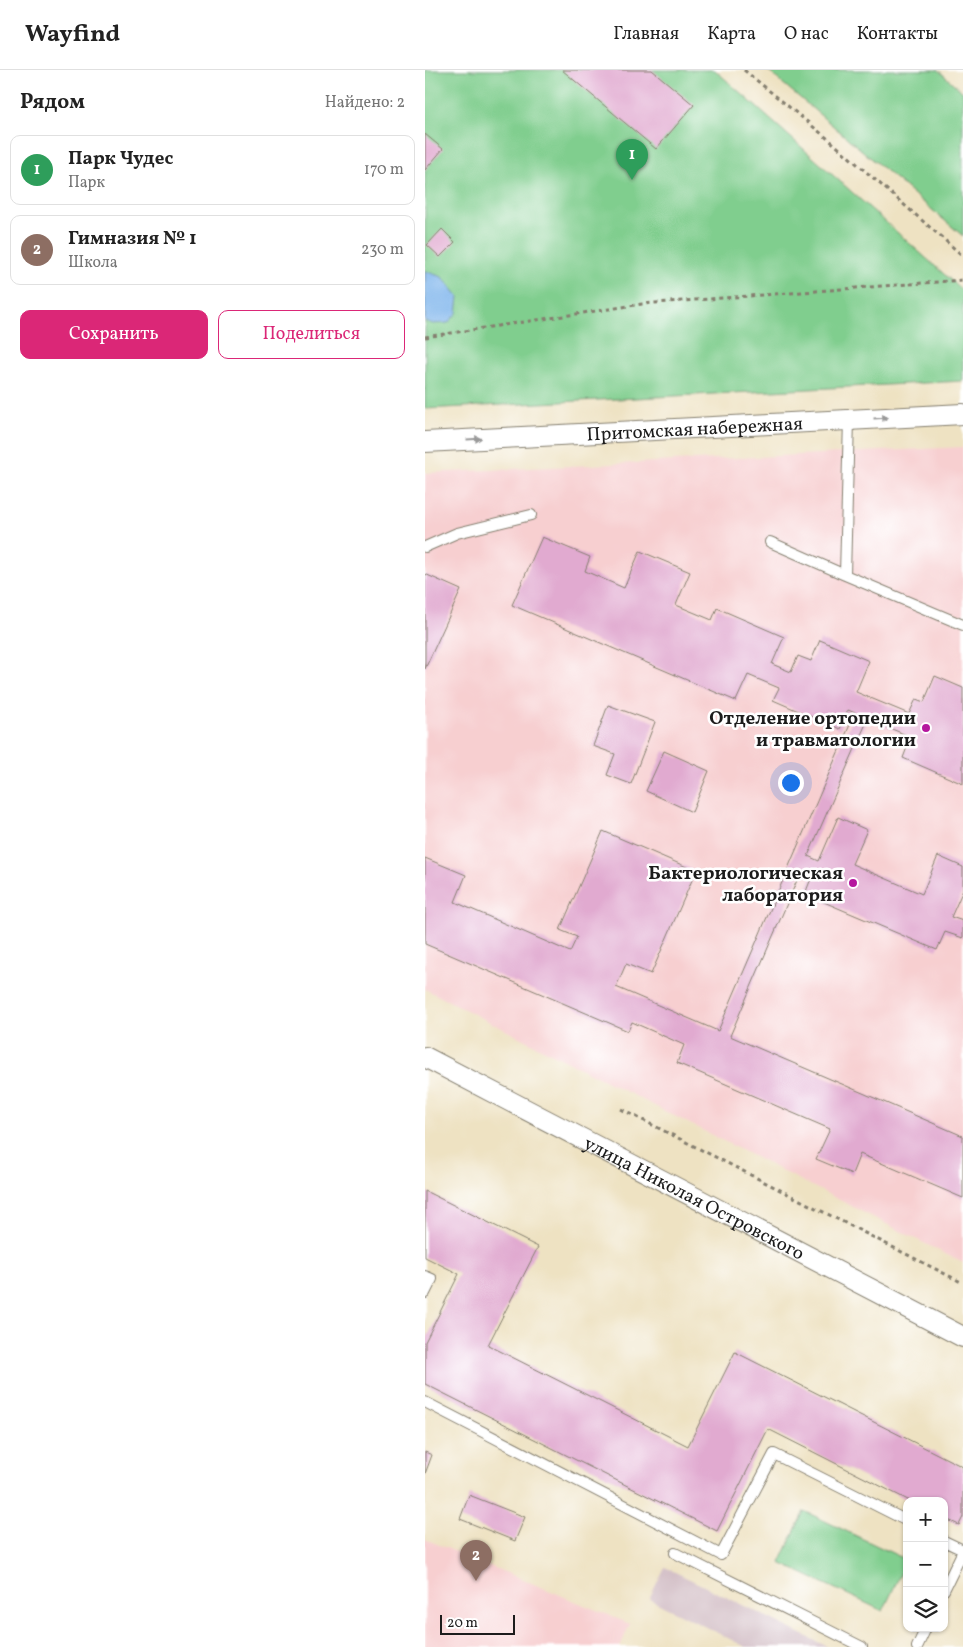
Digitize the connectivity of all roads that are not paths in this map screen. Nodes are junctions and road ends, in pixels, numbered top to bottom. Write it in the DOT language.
graph roads {
  1 [pos="963,414"];
  2 [pos="849,419"];
  3 [pos="425,442"];
  4 [pos="531,515"];
  5 [pos="770,542"];
  6 [pos="425,547"];
  7 [pos="845,575"];
  8 [pos="963,625"];
  9 [pos="425,1057"];
  10 [pos="425,1276"];
  11 [pos="425,1293"];
  12 [pos="963,1337"];
  13 [pos="425,1402"];
  14 [pos="903,1520"];
  15 [pos="946,1542"];
  16 [pos="963,1550"];
  17 [pos="675,1553"];
  18 [pos="945,1587"];
  19 [pos="924,1632"];
  20 [pos="862,1647"];
  21 [pos="917,1647"];
  2 -- 1 [label="street, Притомская набережная, one-way"];
  3 -- 2 [label="street, Притомская набережная, one-way"];
  2 -- 7 [label="lane"];
  4 -- 6 [label="lane"];
  5 -- 7 [label="lane"];
  7 -- 8 [label="lane"];
  9 -- 12 [label="street, улица Николая Островского"];
  10 -- 11 [label="lane"];
  13 -- 14 [label="lane"];
  15 -- 16 [label="lane"];
  16 -- 18 [label="lane"];
  17 -- 20 [label="lane"];
  19 -- 21 [label="lane"];
}
